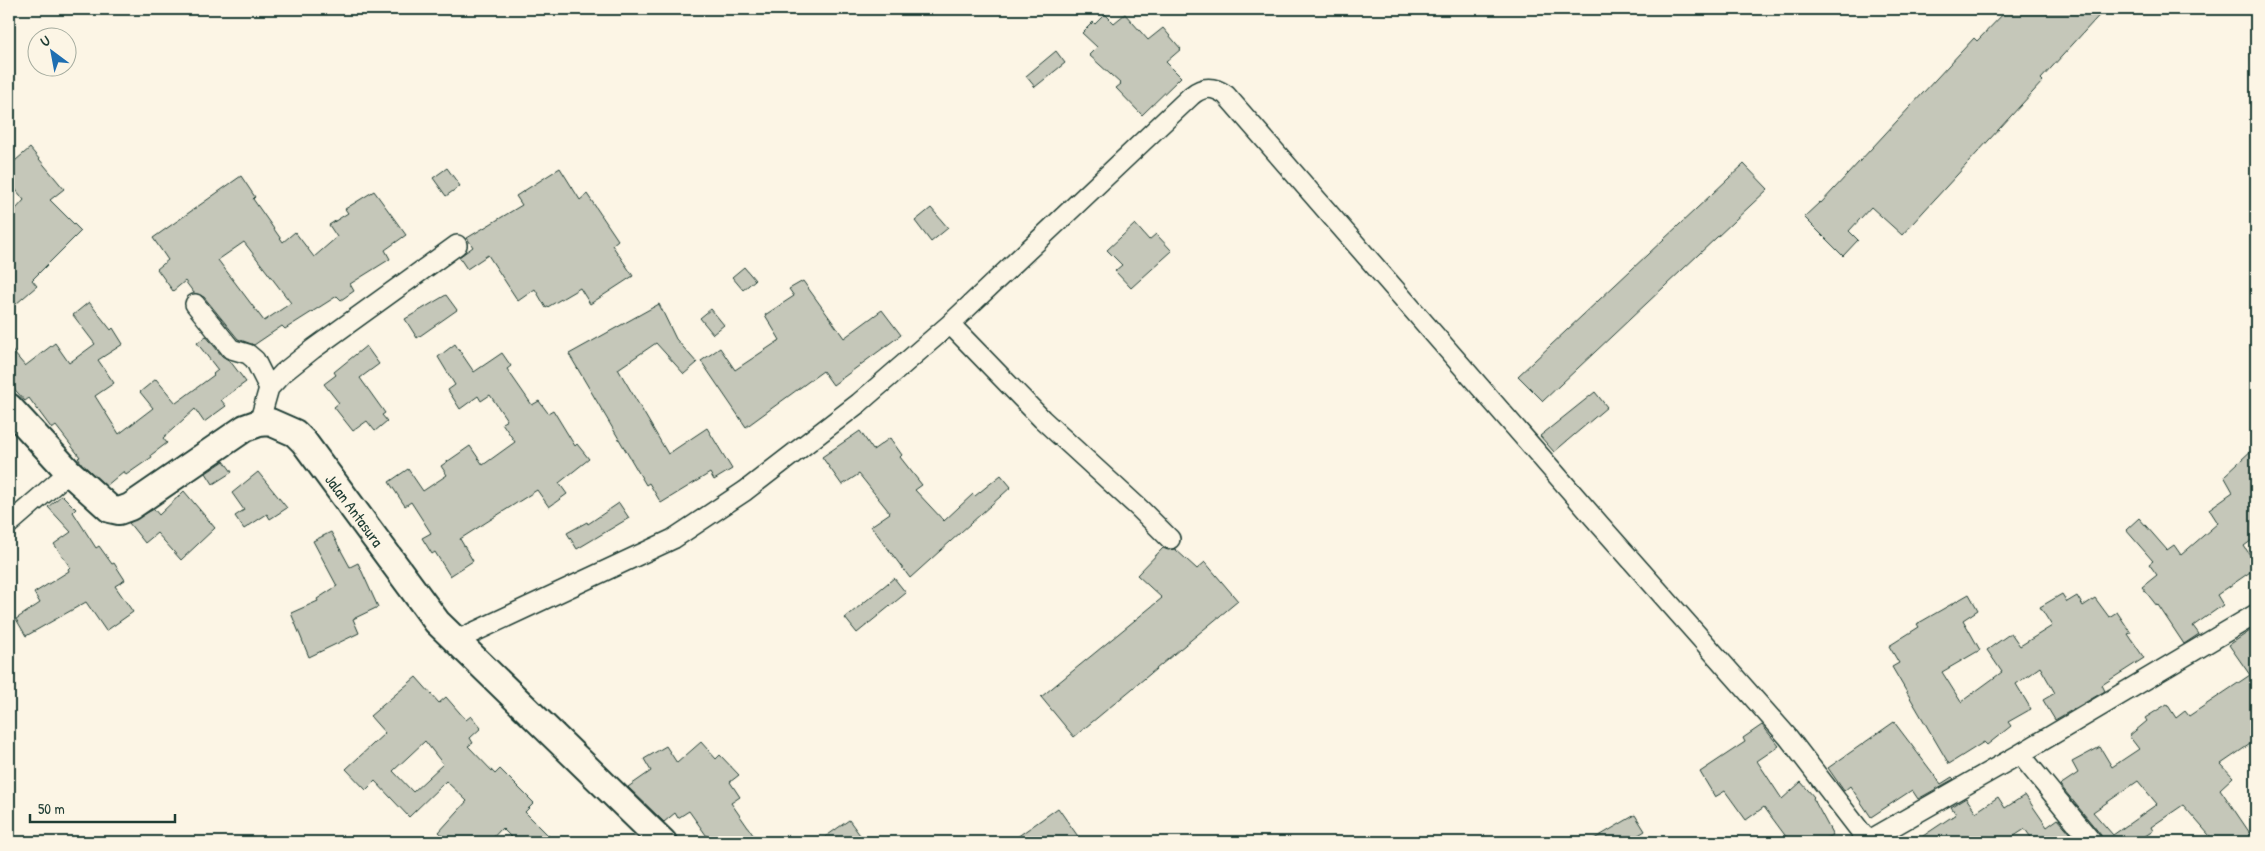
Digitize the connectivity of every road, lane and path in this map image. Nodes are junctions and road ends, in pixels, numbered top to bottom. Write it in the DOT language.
graph roads {
  1 [pos="457,245"];
  2 [pos="195,304"];
  3 [pos="950,324"];
  4 [pos="269,388"];
  5 [pos="9,407"];
  6 [pos="259,423"];
  7 [pos="69,472"];
  8 [pos="9,524"];
  9 [pos="1170,539"];
  10 [pos="2256,614"];
  11 [pos="455,641"];
  12 [pos="2020,754"];
  13 [pos="662,842"];
  14 [pos="1867,842"];
  15 [pos="2092,842"];
  1 -- 4 [label="street"];
  2 -- 4 [label="street"];
  3 -- 9 [label="street"];
  3 -- 11 [label="street"];
  3 -- 14 [label="street"];
  4 -- 6 [label="street"];
  5 -- 7 [label="main road"];
  6 -- 7 [label="main road"];
  6 -- 11 [label="main road, Jalan Antasura"];
  7 -- 8 [label="street"];
  10 -- 12 [label="street"];
  11 -- 13 [label="main road, Jalan Antasura"];
  12 -- 14 [label="street"];
  12 -- 15 [label="street"];
}
